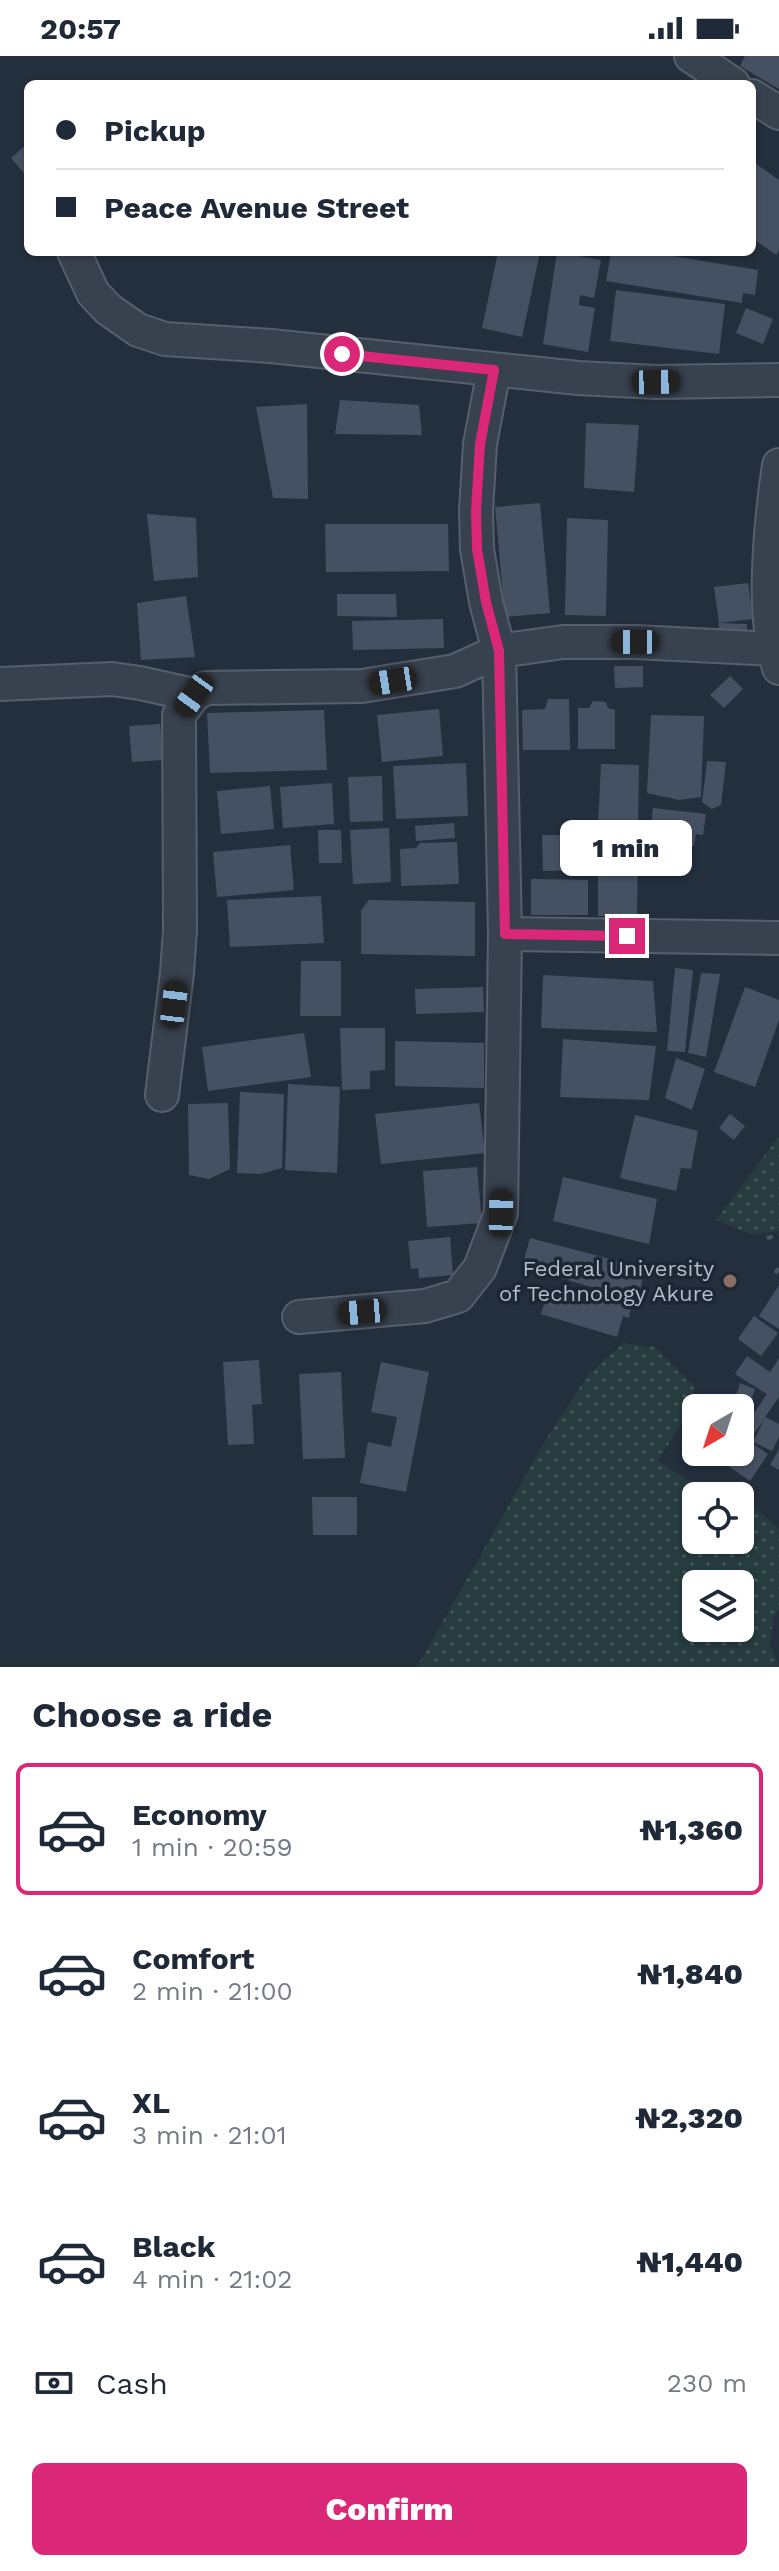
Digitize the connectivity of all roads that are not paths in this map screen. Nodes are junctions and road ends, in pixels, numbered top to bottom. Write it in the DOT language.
graph roads {
  1 [pos="691,56"];
  2 [pos="727,80"];
  3 [pos="756,99"];
  4 [pos="779,113"];
  5 [pos="76,256"];
  6 [pos="494,370"];
  7 [pos="779,380"];
  8 [pos="778,472"];
  9 [pos="499,651"];
  10 [pos="776,658"];
  11 [pos="0,684"];
  12 [pos="194,695"];
  13 [pos="505,934"];
  14 [pos="779,938"];
  15 [pos="162,1095"];
  16 [pos="299,1317"];
  1 -- 2 [label="street"];
  3 -- 4 [label="street"];
  5 -- 6 [label="street"];
  6 -- 7 [label="street"];
  6 -- 9 [label="street"];
  8 -- 10 [label="street"];
  9 -- 10 [label="street"];
  9 -- 12 [label="street"];
  9 -- 13 [label="street"];
  11 -- 12 [label="street"];
  12 -- 15 [label="street"];
  13 -- 14 [label="street"];
  13 -- 16 [label="street"];
}
